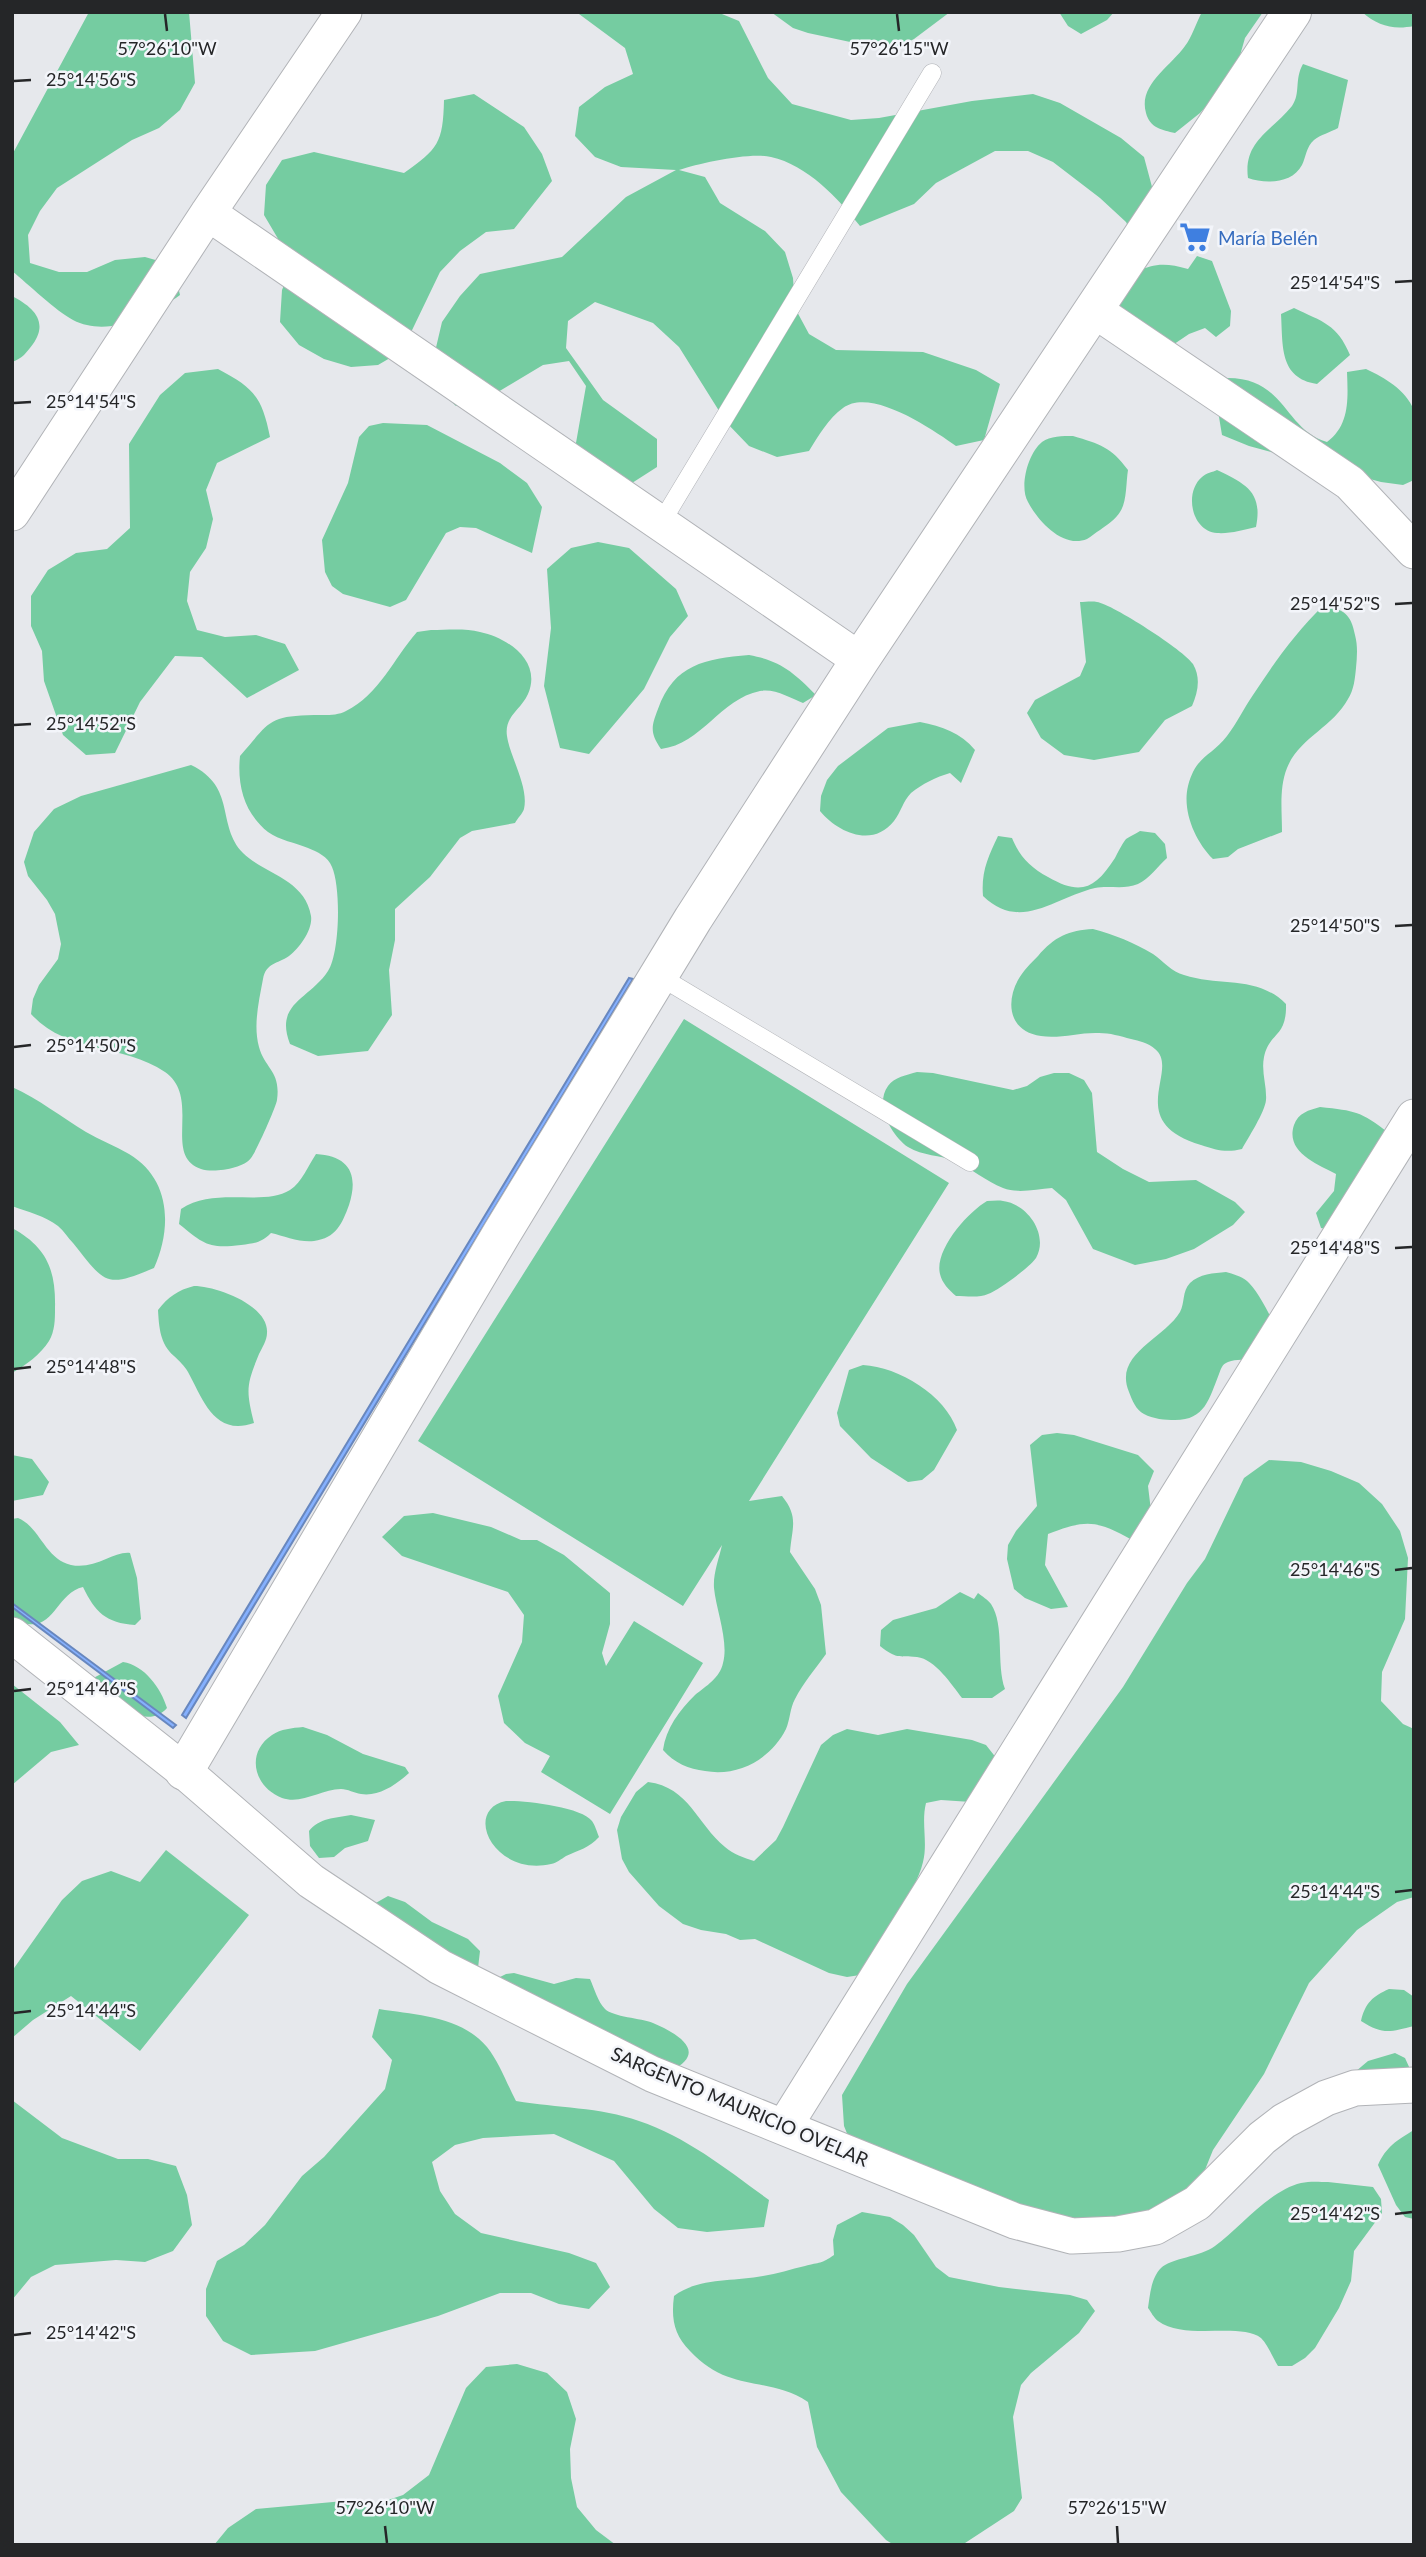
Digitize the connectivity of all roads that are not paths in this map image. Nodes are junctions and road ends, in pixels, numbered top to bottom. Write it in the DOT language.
graph roads {
  1 [pos="344,12"];
  2 [pos="1292,12"];
  3 [pos="932,73"];
  4 [pos="208,213"];
  5 [pos="1094,310"];
  6 [pos="12,513"];
  7 [pos="661,523"];
  8 [pos="1414,551"];
  9 [pos="860,660"];
  10 [pos="659,976"];
  11 [pos="1414,1117"];
  12 [pos="970,1162"];
  13 [pos="12,1635"];
  14 [pos="184,1771"];
  15 [pos="1414,2085"];
  16 [pos="784,2127"];
  1 -- 4 [label="street"];
  2 -- 5 [label="street"];
  3 -- 7 [label="lane"];
  4 -- 6 [label="street"];
  4 -- 7 [label="street"];
  5 -- 8 [label="street"];
  5 -- 9 [label="street"];
  7 -- 9 [label="street"];
  9 -- 10 [label="street"];
  10 -- 12 [label="lane"];
  10 -- 14 [label="street"];
  11 -- 16 [label="street"];
  13 -- 14 [label="street, SARGENTO MAURICIO OVELAR"];
  14 -- 16 [label="street, SARGENTO MAURICIO OVELAR"];
  15 -- 16 [label="street, SARGENTO MAURICIO OVELAR"];
}
